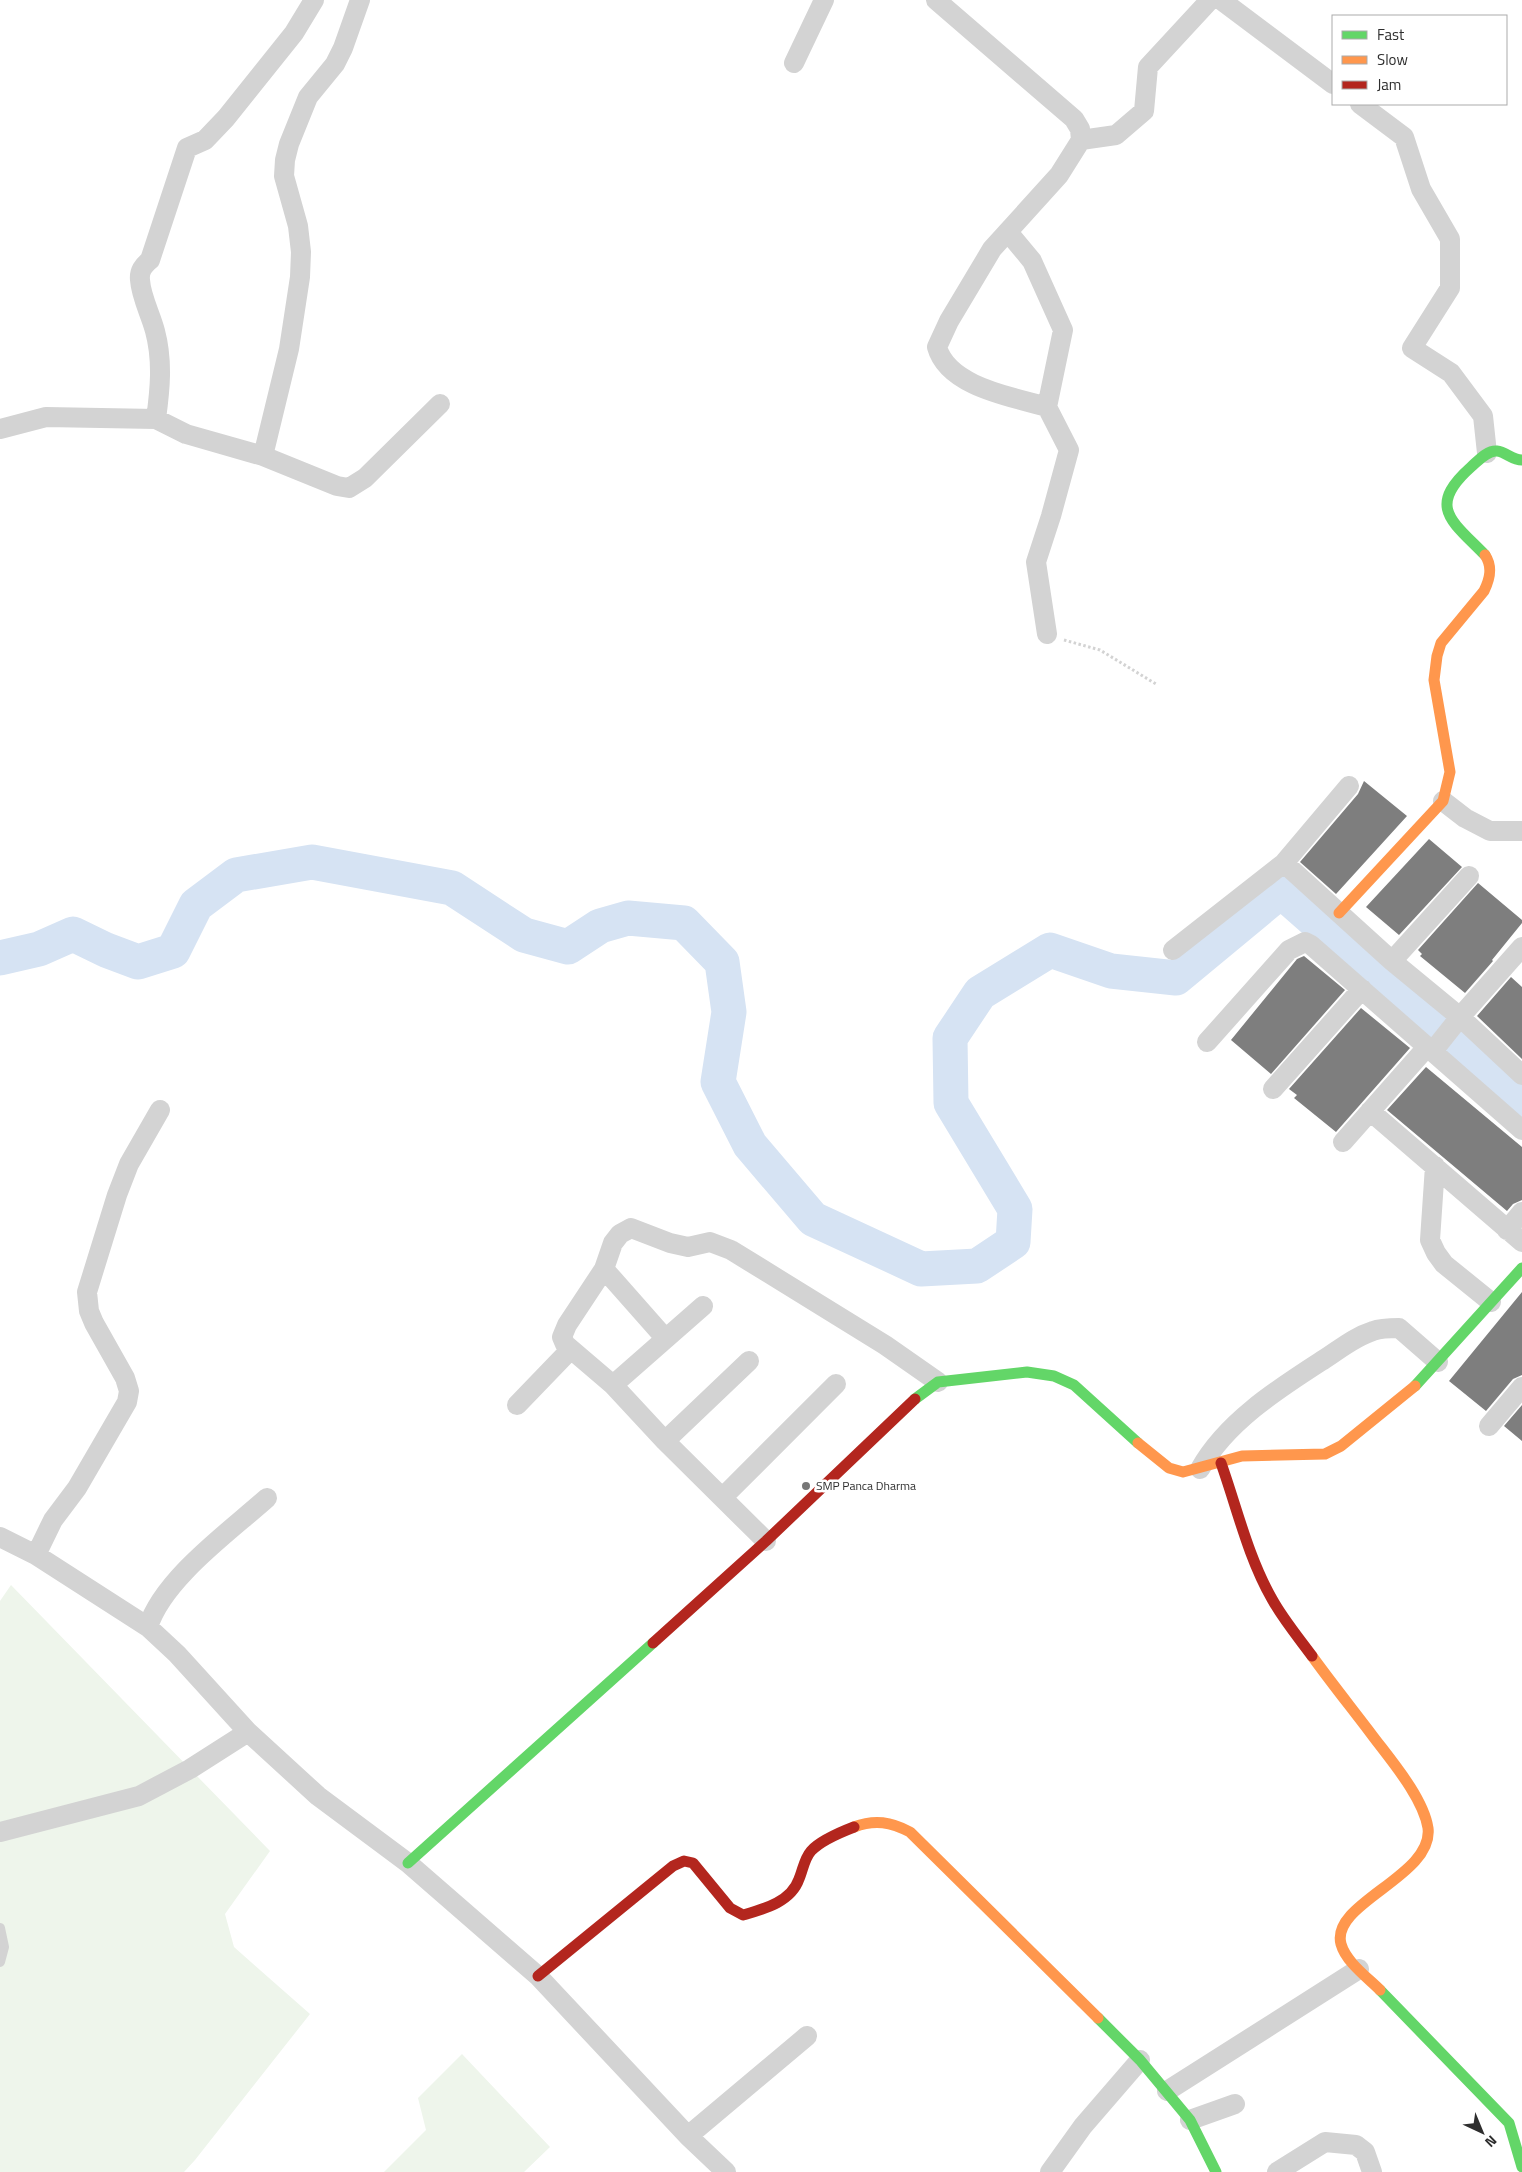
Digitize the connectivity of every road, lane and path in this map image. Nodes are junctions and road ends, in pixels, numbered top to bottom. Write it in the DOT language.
graph roads {
  1 [pos="314,0"];
  2 [pos="360,0"];
  3 [pos="824,0"];
  4 [pos="936,0"];
  5 [pos="1210,0"];
  6 [pos="1222,0"];
  7 [pos="794,63"];
  8 [pos="1332,83"];
  9 [pos="1361,105"];
  10 [pos="1081,140"];
  11 [pos="1008,232"];
  12 [pos="440,404"];
  13 [pos="1047,408"];
  14 [pos="156,419"];
  15 [pos="0,429"];
  16 [pos="1487,453"];
  17 [pos="263,456"];
  18 [pos="1522,460"];
  19 [pos="1047,634"];
  20 [pos="1156,684"];
  21 [pos="1349,786"];
  22 [pos="1443,801"];
  23 [pos="1522,830"];
  24 [pos="1284,863"];
  25 [pos="1469,876"];
  26 [pos="1339,913"];
  27 [pos="1173,950"];
  28 [pos="1521,951"];
  29 [pos="1392,961"];
  30 [pos="1362,989"];
  31 [pos="1456,1022"];
  32 [pos="1207,1042"];
  33 [pos="1432,1049"];
  34 [pos="1522,1075"];
  35 [pos="1273,1089"];
  36 [pos="160,1110"];
  37 [pos="1370,1111"];
  38 [pos="1522,1130"];
  39 [pos="1343,1142"];
  40 [pos="1435,1166"];
  41 [pos="1522,1212"];
  42 [pos="1515,1236"];
  43 [pos="1522,1268"];
  44 [pos="604,1270"];
  45 [pos="1491,1302"];
  46 [pos="703,1306"];
  47 [pos="665,1338"];
  48 [pos="570,1350"];
  49 [pos="749,1361"];
  50 [pos="1438,1362"];
  51 [pos="938,1382"];
  52 [pos="836,1384"];
  53 [pos="613,1385"];
  54 [pos="1522,1387"];
  55 [pos="517,1406"];
  56 [pos="1488,1426"];
  57 [pos="664,1441"];
  58 [pos="1221,1463"];
  59 [pos="1200,1469"];
  60 [pos="723,1497"];
  61 [pos="267,1498"];
  62 [pos="0,1537"];
  63 [pos="766,1541"];
  64 [pos="36,1555"];
  65 [pos="148,1627"];
  66 [pos="248,1732"];
  67 [pos="0,1832"];
  68 [pos="408,1862"];
  69 [pos="0,1928"];
  70 [pos="0,1962"];
  71 [pos="1359,1969"];
  72 [pos="538,1976"];
  73 [pos="806,2036"];
  74 [pos="1140,2060"];
  75 [pos="1167,2091"];
  76 [pos="1235,2104"];
  77 [pos="1516,2118"];
  78 [pos="1190,2120"];
  79 [pos="688,2136"];
  80 [pos="1522,2167"];
  81 [pos="1289,2169"];
  82 [pos="726,2172"];
  83 [pos="1050,2172"];
  84 [pos="1216,2172"];
  85 [pos="1372,2172"];
  1 -- 14 [label="street"];
  2 -- 17 [label="street"];
  3 -- 7 [label="street"];
  4 -- 10 [label="street"];
  5 -- 10 [label="street"];
  6 -- 8 [label="street"];
  9 -- 16 [label="street"];
  10 -- 11 [label="street"];
  11 -- 13 [label="street"];
  11 -- 13 [label="street"];
  12 -- 17 [label="street"];
  13 -- 19 [label="street"];
  14 -- 15 [label="street"];
  14 -- 17 [label="street"];
  16 -- 18 [label="street"];
  16 -- 22 [label="street"];
  19 -- 20 [label="path"];
  21 -- 24 [label="street"];
  22 -- 23 [label="street"];
  22 -- 26 [label="street"];
  24 -- 26 [label="street"];
  24 -- 27 [label="street"];
  25 -- 29 [label="street"];
  26 -- 29 [label="street"];
  28 -- 31 [label="street"];
  29 -- 31 [label="street"];
  30 -- 32 [label="street"];
  30 -- 33 [label="street"];
  30 -- 35 [label="street"];
  31 -- 33 [label="street"];
  31 -- 34 [label="street"];
  33 -- 37 [label="street"];
  33 -- 38 [label="street"];
  36 -- 64 [label="street"];
  37 -- 39 [label="street"];
  37 -- 40 [label="street"];
  40 -- 42 [label="street"];
  40 -- 45 [label="street"];
  41 -- 42 [label="street"];
  43 -- 45 [label="street"];
  44 -- 47 [label="street"];
  44 -- 48 [label="street"];
  44 -- 51 [label="street"];
  45 -- 50 [label="street"];
  46 -- 47 [label="street"];
  47 -- 53 [label="street"];
  48 -- 53 [label="street"];
  48 -- 55 [label="street"];
  49 -- 57 [label="street"];
  50 -- 58 [label="street"];
  50 -- 59 [label="street"];
  51 -- 59 [label="street"];
  51 -- 63 [label="street"];
  52 -- 60 [label="street"];
  53 -- 57 [label="street"];
  54 -- 56 [label="street"];
  57 -- 60 [label="street"];
  58 -- 59 [label="street"];
  58 -- 71 [label="street"];
  60 -- 63 [label="street"];
  61 -- 65 [label="street"];
  62 -- 64 [label="street"];
  63 -- 68 [label="street"];
  64 -- 65 [label="street"];
  65 -- 66 [label="street"];
  66 -- 67 [label="street"];
  66 -- 68 [label="street"];
  68 -- 72 [label="street"];
  69 -- 70 [label="lane"];
  71 -- 75 [label="street"];
  71 -- 77 [label="street"];
  72 -- 74 [label="street"];
  72 -- 79 [label="street"];
  73 -- 79 [label="street"];
  74 -- 75 [label="street"];
  74 -- 83 [label="street"];
  75 -- 78 [label="street"];
  76 -- 78 [label="street"];
  77 -- 80 [label="street"];
  78 -- 84 [label="street"];
  79 -- 82 [label="street"];
  81 -- 85 [label="street"];
}
